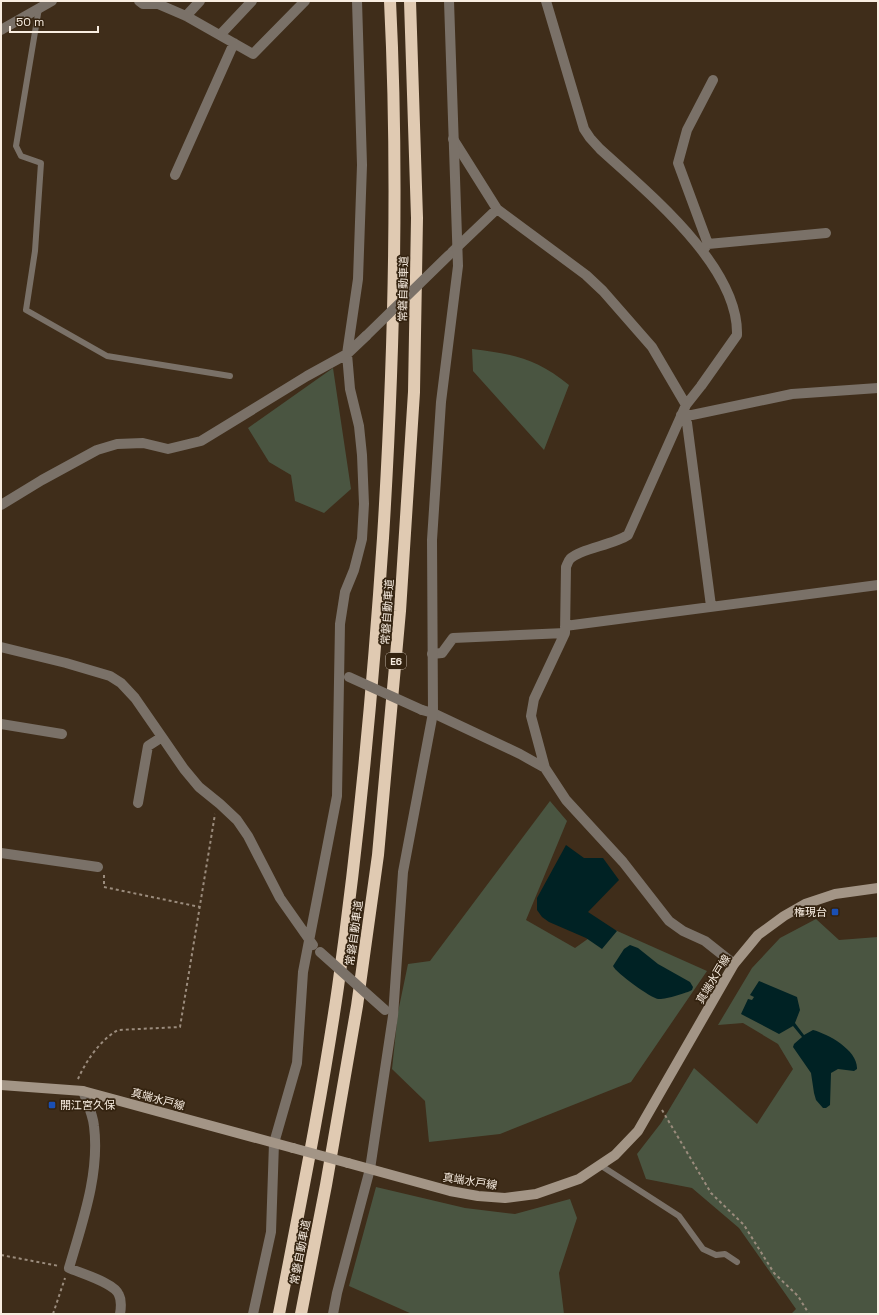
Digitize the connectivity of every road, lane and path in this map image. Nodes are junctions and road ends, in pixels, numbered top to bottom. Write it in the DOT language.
graph roads {
  1 [pos="52,1"];
  2 [pos="139,1"];
  3 [pos="200,1"];
  4 [pos="252,1"];
  5 [pos="305,1"];
  6 [pos="357,1"];
  7 [pos="390,1"];
  8 [pos="410,1"];
  9 [pos="449,1"];
  10 [pos="546,1"];
  11 [pos="39,8"];
  12 [pos="186,16"];
  13 [pos="1,30"];
  14 [pos="220,35"];
  15 [pos="234,43"];
  16 [pos="713,80"];
  17 [pos="453,139"];
  18 [pos="175,175"];
  19 [pos="497,209"];
  20 [pos="826,233"];
  21 [pos="458,248"];
  22 [pos="705,248"];
  23 [pos="348,354"];
  24 [pos="230,376"];
  25 [pos="878,388"];
  26 [pos="686,405"];
  27 [pos="681,415"];
  28 [pos="1,505"];
  29 [pos="878,585"];
  30 [pos="711,606"];
  31 [pos="565,630"];
  32 [pos="1,647"];
  33 [pos="432,654"];
  34 [pos="338,674"];
  35 [pos="433,713"];
  36 [pos="1,724"];
  37 [pos="62,734"];
  38 [pos="162,737"];
  39 [pos="545,768"];
  40 [pos="218,802"];
  41 [pos="138,803"];
  42 [pos="1,853"];
  43 [pos="98,867"];
  44 [pos="878,888"];
  45 [pos="200,908"];
  46 [pos="310,942"];
  47 [pos="734,964"];
  48 [pos="389,1013"];
  49 [pos="1,1085"];
  50 [pos="78,1090"];
  51 [pos="656,1100"];
  52 [pos="274,1143"];
  53 [pos="600,1165"];
  54 [pos="370,1169"];
  55 [pos="1,1255"];
  56 [pos="738,1262"];
  57 [pos="69,1268"];
  58 [pos="53,1314"];
  59 [pos="120,1314"];
  60 [pos="253,1314"];
  61 [pos="279,1314"];
  62 [pos="301,1314"];
  63 [pos="333,1314"];
  64 [pos="809,1314"];
  1 -- 11 [label="street"];
  2 -- 12 [label="street"];
  3 -- 12 [label="street"];
  4 -- 14 [label="street"];
  5 -- 15 [label="street"];
  6 -- 23 [label="street"];
  7 -- 61 [label="highway, 常磐自動車道 / E6"];
  8 -- 62 [label="highway, 常磐自動車道 / E6"];
  9 -- 17 [label="street"];
  10 -- 22 [label="street"];
  11 -- 13 [label="street"];
  11 -- 24 [label="lane"];
  12 -- 14 [label="street"];
  14 -- 15 [label="street"];
  15 -- 18 [label="street"];
  16 -- 22 [label="street"];
  17 -- 19 [label="street"];
  17 -- 21 [label="street"];
  19 -- 21 [label="street"];
  19 -- 26 [label="street"];
  20 -- 22 [label="street"];
  21 -- 23 [label="street, bridge"];
  21 -- 33 [label="street"];
  22 -- 26 [label="street"];
  23 -- 28 [label="street"];
  23 -- 34 [label="street"];
  25 -- 27 [label="street"];
  26 -- 27 [label="street"];
  27 -- 30 [label="street"];
  27 -- 31 [label="street"];
  29 -- 30 [label="street"];
  30 -- 31 [label="street"];
  31 -- 33 [label="street"];
  31 -- 39 [label="street"];
  32 -- 38 [label="street"];
  33 -- 35 [label="street"];
  34 -- 35 [label="street, bridge"];
  34 -- 46 [label="street"];
  35 -- 39 [label="street"];
  35 -- 48 [label="street"];
  36 -- 37 [label="street"];
  38 -- 40 [label="street"];
  38 -- 41 [label="street"];
  39 -- 47 [label="street"];
  40 -- 45 [label="path"];
  40 -- 46 [label="street"];
  42 -- 43 [label="street"];
  43 -- 45 [label="path"];
  44 -- 47 [label="main road, 真端水戸線"];
  45 -- 50 [label="path"];
  46 -- 48 [label="street, bridge"];
  46 -- 52 [label="street"];
  47 -- 51 [label="main road, 真端水戸線"];
  48 -- 54 [label="street"];
  49 -- 50 [label="main road, 真端水戸線"];
  50 -- 52 [label="main road, 真端水戸線"];
  50 -- 57 [label="street"];
  51 -- 53 [label="main road, 真端水戸線"];
  51 -- 64 [label="path"];
  52 -- 54 [label="main road, 真端水戸線, bridge"];
  52 -- 60 [label="street"];
  53 -- 54 [label="main road, 真端水戸線"];
  53 -- 56 [label="lane"];
  54 -- 63 [label="street"];
  55 -- 57 [label="path"];
  57 -- 58 [label="path"];
  57 -- 59 [label="street"];
}
